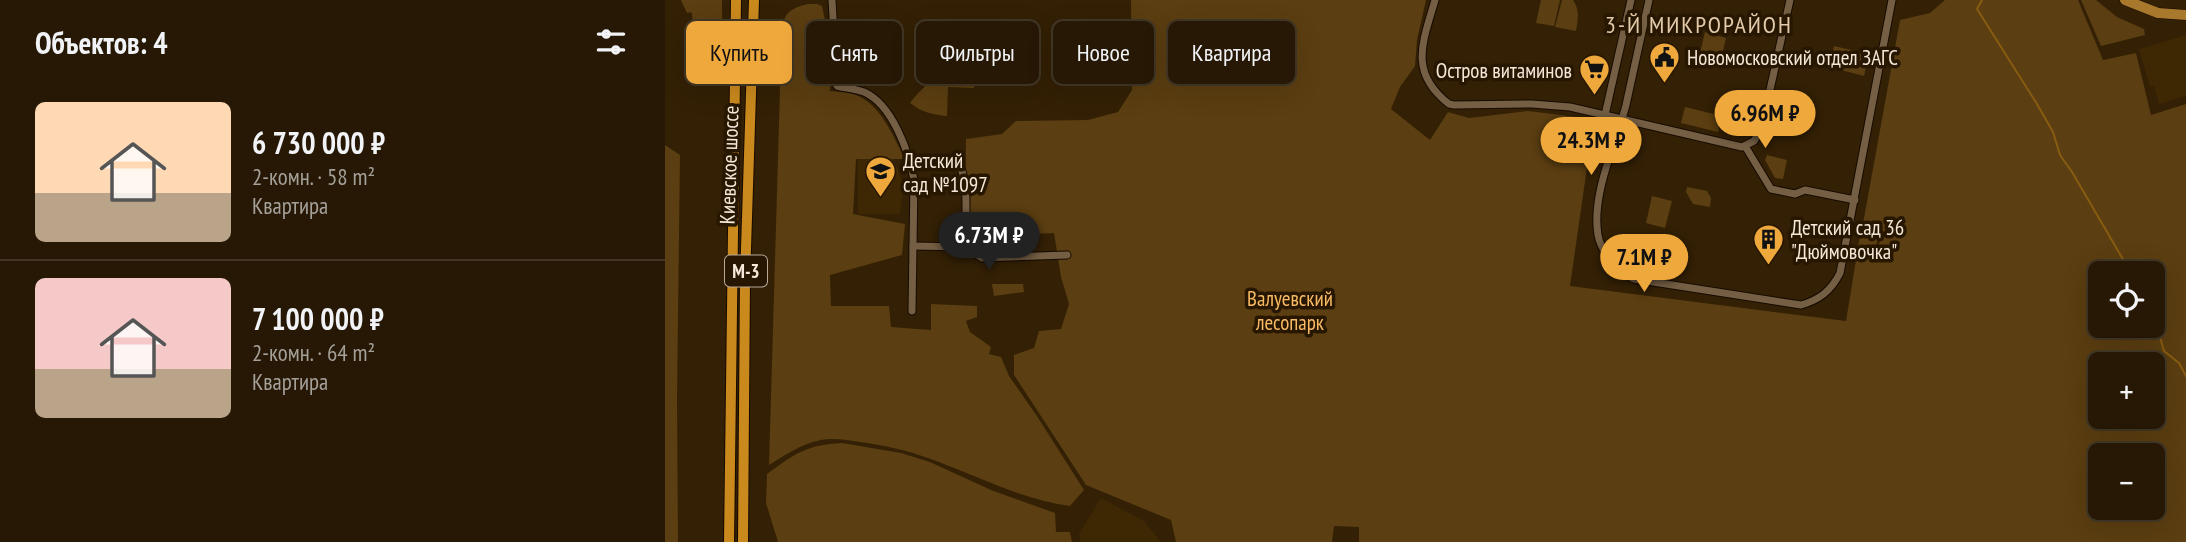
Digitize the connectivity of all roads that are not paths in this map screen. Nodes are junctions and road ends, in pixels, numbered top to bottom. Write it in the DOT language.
graph roads {
  1 [pos="736,0"];
  2 [pos="754,0"];
  3 [pos="832,0"];
  4 [pos="1435,0"];
  5 [pos="1631,0"];
  6 [pos="1649,0"];
  7 [pos="1790,0"];
  8 [pos="1892,0"];
  9 [pos="2125,0"];
  10 [pos="2186,15"];
  11 [pos="1605,115"];
  12 [pos="1622,118"];
  13 [pos="1745,146"];
  14 [pos="911,166"];
  15 [pos="1855,200"];
  16 [pos="913,246"];
  17 [pos="965,247"];
  18 [pos="1067,255"];
  19 [pos="912,311"];
  20 [pos="729,542"];
  21 [pos="743,542"];
  1 -- 20 [label="highway, Киевское шоссе / М-3"];
  2 -- 21 [label="highway, Киевское шоссе / М-3"];
  3 -- 14 [label="street"];
  4 -- 11 [label="street"];
  5 -- 11 [label="street"];
  6 -- 12 [label="street"];
  7 -- 13 [label="street"];
  8 -- 15 [label="street"];
  9 -- 10 [label="main road"];
  11 -- 12 [label="street"];
  12 -- 13 [label="street"];
  12 -- 15 [label="street"];
  13 -- 15 [label="street"];
  14 -- 16 [label="street"];
  14 -- 17 [label="street"];
  16 -- 17 [label="street"];
  16 -- 19 [label="street"];
  17 -- 18 [label="street"];
}
